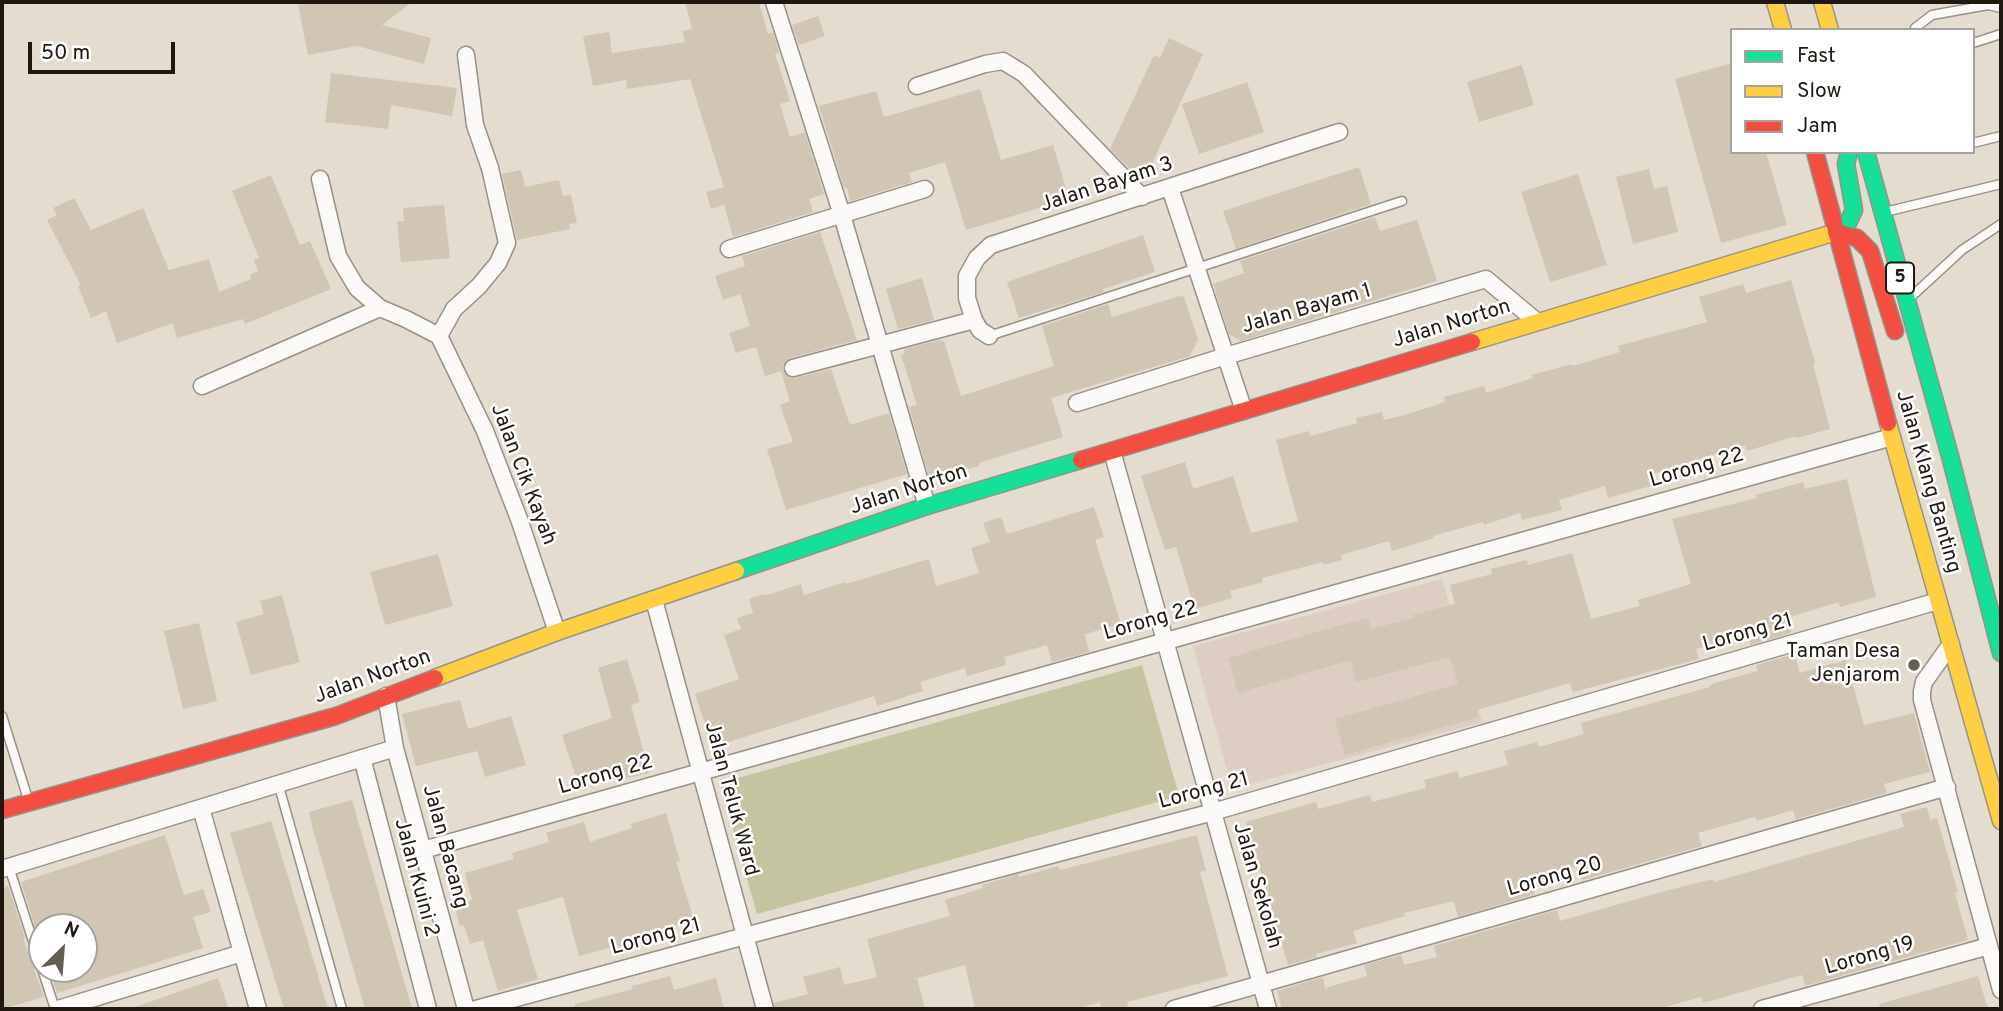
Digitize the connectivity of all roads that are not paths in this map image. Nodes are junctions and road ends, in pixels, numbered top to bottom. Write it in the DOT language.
graph roads {
  1 [pos="774,2"];
  2 [pos="1775,2"];
  3 [pos="1822,2"];
  4 [pos="2001,8"];
  5 [pos="1782,28"];
  6 [pos="1829,28"];
  7 [pos="1915,28"];
  8 [pos="2001,34"];
  9 [pos="1975,42"];
  10 [pos="466,55"];
  11 [pos="917,86"];
  12 [pos="1339,132"];
  13 [pos="2001,136"];
  14 [pos="1975,142"];
  15 [pos="1816,154"];
  16 [pos="1848,154"];
  17 [pos="1867,154"];
  18 [pos="320,179"];
  19 [pos="2001,184"];
  20 [pos="1170,188"];
  21 [pos="925,189"];
  22 [pos="1142,197"];
  23 [pos="1402,201"];
  24 [pos="1882,213"];
  25 [pos="842,215"];
  26 [pos="2001,224"];
  27 [pos="1836,232"];
  28 [pos="729,249"];
  29 [pos="1196,269"];
  30 [pos="1906,302"];
  31 [pos="380,308"];
  32 [pos="974,320"];
  33 [pos="1536,321"];
  34 [pos="989,336"];
  35 [pos="439,337"];
  36 [pos="1899,342"];
  37 [pos="881,345"];
  38 [pos="1226,356"];
  39 [pos="793,368"];
  40 [pos="1914,377"];
  41 [pos="202,386"];
  42 [pos="1077,403"];
  43 [pos="1935,404"];
  44 [pos="1244,411"];
  45 [pos="1892,437"];
  46 [pos="1112,451"];
  47 [pos="927,506"];
  48 [pos="654,600"];
  49 [pos="1938,601"];
  50 [pos="557,632"];
  51 [pos="1165,640"];
  52 [pos="1951,644"];
  53 [pos="2001,653"];
  54 [pos="386,696"];
  55 [pos="2,716"];
  56 [pos="395,748"];
  57 [pos="362,758"];
  58 [pos="700,771"];
  59 [pos="278,783"];
  60 [pos="1947,786"];
  61 [pos="29,802"];
  62 [pos="201,808"];
  63 [pos="2,810"];
  64 [pos="1213,812"];
  65 [pos="2001,821"];
  66 [pos="423,850"];
  67 [pos="6,868"];
  68 [pos="745,936"];
  69 [pos="1989,946"];
  70 [pos="242,953"];
  71 [pos="1261,985"];
  72 [pos="2001,990"];
  73 [pos="57,1009"];
  74 [pos="258,1009"];
  75 [pos="342,1009"];
  76 [pos="428,1009"];
  77 [pos="466,1009"];
  78 [pos="476,1009"];
  79 [pos="765,1009"];
  80 [pos="1174,1009"];
  81 [pos="1268,1009"];
  82 [pos="1762,1009"];
  1 -- 25 [label="street"];
  2 -- 5 [label="main road"];
  3 -- 6 [label="main road"];
  4 -- 7 [label="lane"];
  8 -- 9 [label="lane"];
  10 -- 35 [label="street"];
  11 -- 22 [label="street"];
  12 -- 20 [label="street, Jalan Bayam 3"];
  13 -- 14 [label="lane"];
  15 -- 27 [label="main road, Jalan Klang Banting"];
  16 -- 27 [label="main road"];
  17 -- 24 [label="main road, Jalan Klang Banting / 5"];
  18 -- 31 [label="street"];
  19 -- 24 [label="lane"];
  20 -- 22 [label="street, Jalan Bayam 3"];
  20 -- 29 [label="street"];
  21 -- 25 [label="street"];
  22 -- 32 [label="street, Jalan Bayam 3"];
  23 -- 29 [label="lane"];
  24 -- 30 [label="main road, Jalan Klang Banting / 5"];
  25 -- 28 [label="street"];
  25 -- 37 [label="street"];
  26 -- 30 [label="lane"];
  27 -- 33 [label="main road, Jalan Norton"];
  27 -- 36 [label="main road"];
  27 -- 45 [label="main road, Jalan Klang Banting"];
  29 -- 34 [label="lane"];
  29 -- 38 [label="street"];
  30 -- 43 [label="main road, Jalan Klang Banting / 5"];
  31 -- 35 [label="street"];
  31 -- 41 [label="street"];
  32 -- 34 [label="street"];
  32 -- 37 [label="street"];
  33 -- 38 [label="street, Jalan Bayam 1"];
  33 -- 44 [label="main road, Jalan Norton"];
  35 -- 50 [label="street, Jalan Cik Kayah"];
  37 -- 39 [label="street"];
  37 -- 47 [label="street"];
  38 -- 42 [label="street, Jalan Bayam 1"];
  38 -- 44 [label="street"];
  40 -- 43 [label="main road"];
  43 -- 53 [label="main road, Jalan Klang Banting / 5"];
  44 -- 46 [label="main road, Jalan Norton"];
  45 -- 49 [label="main road, Jalan Klang Banting"];
  45 -- 51 [label="street, Lorong 22"];
  46 -- 47 [label="main road, Jalan Norton"];
  46 -- 51 [label="street, Jalan Sekolah"];
  47 -- 48 [label="main road, Jalan Norton"];
  48 -- 50 [label="main road, Jalan Norton"];
  48 -- 58 [label="street, Jalan Teluk Ward"];
  49 -- 52 [label="main road, Jalan Klang Banting"];
  49 -- 64 [label="street, Lorong 21"];
  50 -- 54 [label="main road, Jalan Norton"];
  51 -- 58 [label="street, Lorong 22"];
  51 -- 64 [label="street, Jalan Sekolah"];
  52 -- 60 [label="street"];
  52 -- 65 [label="main road, Jalan Klang Banting"];
  54 -- 56 [label="street, Jalan Bacang"];
  54 -- 61 [label="main road, Jalan Norton"];
  55 -- 61 [label="lane"];
  56 -- 57 [label="street"];
  56 -- 66 [label="street, Jalan Bacang"];
  57 -- 59 [label="street"];
  57 -- 76 [label="street, Jalan Kuini 2"];
  58 -- 66 [label="street, Lorong 22"];
  58 -- 68 [label="street, Jalan Teluk Ward"];
  59 -- 62 [label="street"];
  59 -- 75 [label="lane"];
  60 -- 69 [label="street"];
  60 -- 71 [label="street, Lorong 20"];
  61 -- 63 [label="main road, Jalan Norton"];
  62 -- 67 [label="street"];
  62 -- 70 [label="street"];
  64 -- 68 [label="street, Lorong 21"];
  64 -- 71 [label="street, Jalan Sekolah"];
  66 -- 77 [label="street, Jalan Bacang"];
  67 -- 73 [label="lane"];
  68 -- 78 [label="street, Lorong 21"];
  68 -- 79 [label="street, Jalan Teluk Ward"];
  69 -- 72 [label="street"];
  69 -- 82 [label="street, Lorong 19"];
  70 -- 73 [label="street"];
  70 -- 74 [label="street"];
  71 -- 80 [label="street, Lorong 20"];
  71 -- 81 [label="street, Jalan Sekolah"];
}
